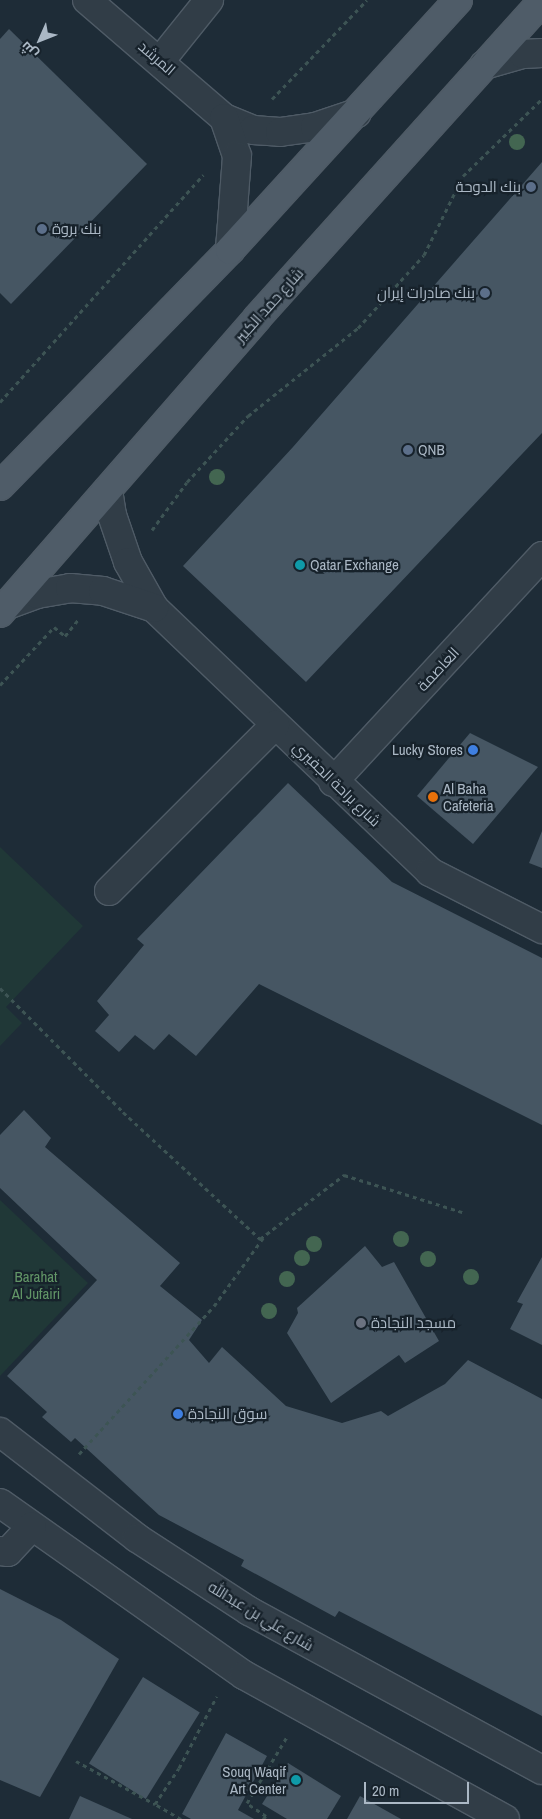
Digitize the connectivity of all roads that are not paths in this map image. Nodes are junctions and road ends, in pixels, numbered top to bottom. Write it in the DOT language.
graph roads {
  1 [pos="87,0"];
  2 [pos="209,0"];
  3 [pos="458,0"];
  4 [pos="542,2"];
  5 [pos="542,53"];
  6 [pos="160,60"];
  7 [pos="484,65"];
  8 [pos="357,112"];
  9 [pos="224,118"];
  10 [pos="230,250"];
  11 [pos="0,486"];
  12 [pos="108,490"];
  13 [pos="542,556"];
  14 [pos="154,608"];
  15 [pos="4,609"];
  16 [pos="275,725"];
  17 [pos="334,782"];
  18 [pos="109,891"];
  19 [pos="542,929"];
  20 [pos="0,1432"];
  21 [pos="0,1503"];
  22 [pos="32,1526"];
  23 [pos="0,1551"];
  24 [pos="542,1770"];
  25 [pos="505,1819"];
  1 -- 6 [label="street, المرشد"];
  2 -- 6 [label="street"];
  3 -- 8 [label="main road"];
  4 -- 7 [label="main road, شارع حمد الكبير"];
  5 -- 7 [label="street"];
  6 -- 9 [label="street, المرشد"];
  7 -- 12 [label="main road, شارع حمد الكبير"];
  8 -- 9 [label="street, المرشد"];
  8 -- 10 [label="main road"];
  9 -- 10 [label="street, المرشد"];
  10 -- 11 [label="main road"];
  12 -- 14 [label="street, شارع براحة الجفيري"];
  12 -- 15 [label="main road, شارع حمد الكبير"];
  13 -- 17 [label="street, العاصمة"];
  14 -- 15 [label="street, شارع براحة الجفيري"];
  14 -- 16 [label="street, شارع براحة الجفيري"];
  16 -- 17 [label="street, شارع براحة الجفيري"];
  16 -- 18 [label="street"];
  17 -- 19 [label="street, شارع براحة الجفيري"];
  20 -- 24 [label="street, شارع علي بن عبدالله"];
  21 -- 22 [label="street"];
  22 -- 23 [label="street"];
  22 -- 25 [label="street"];
}
